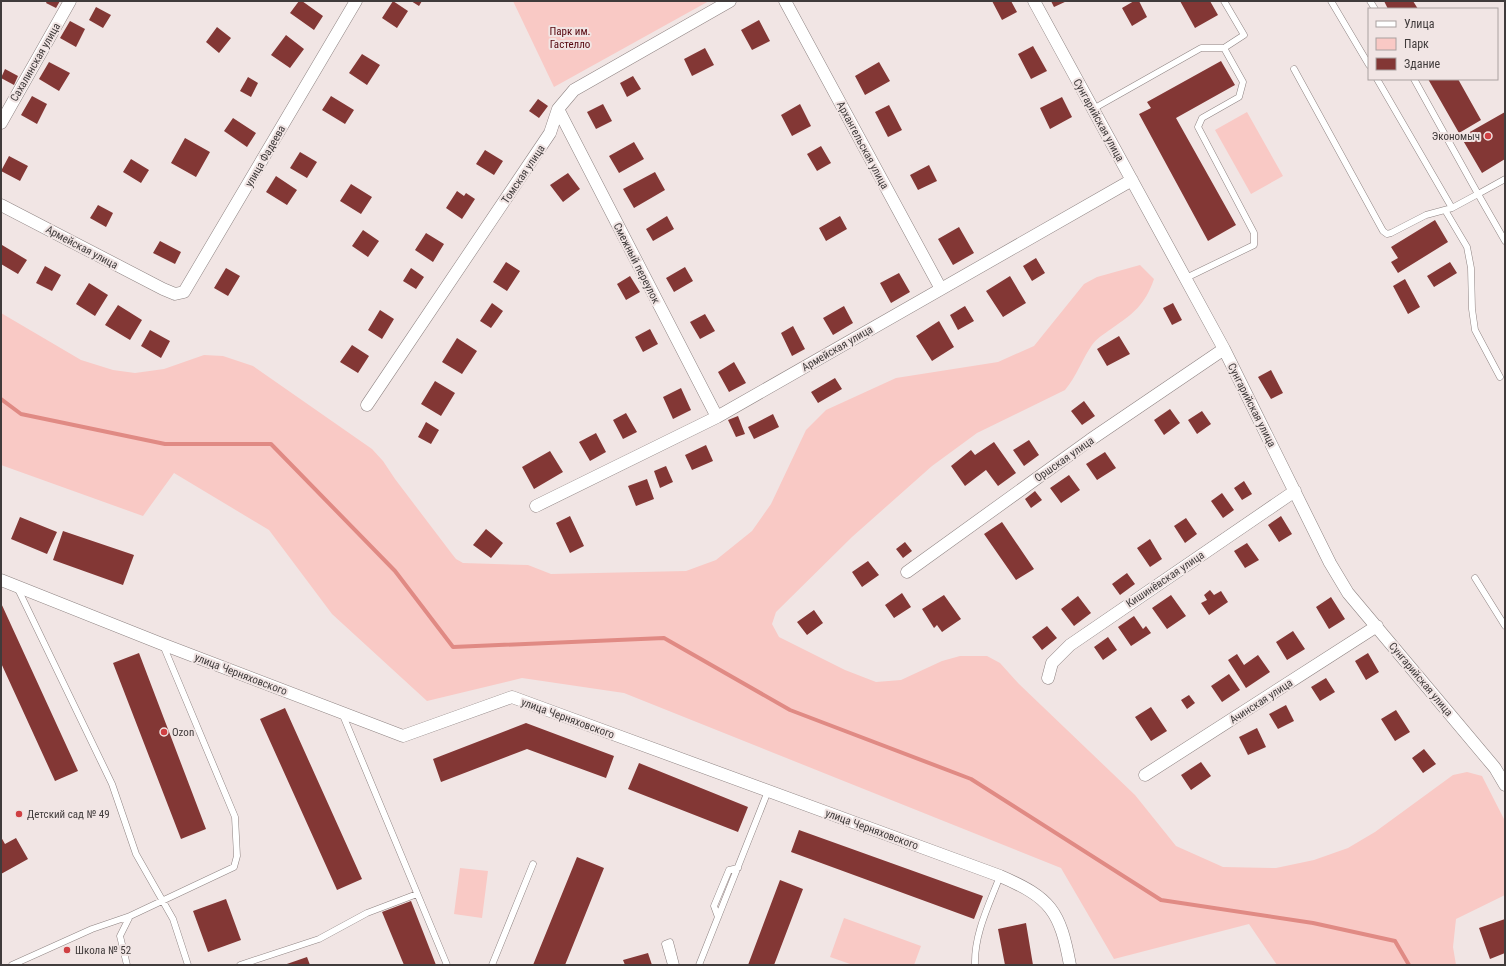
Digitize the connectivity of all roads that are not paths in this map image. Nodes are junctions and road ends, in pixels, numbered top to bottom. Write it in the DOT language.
graph roads {
  1 [pos="70,1"];
  2 [pos="356,1"];
  3 [pos="730,1"];
  4 [pos="785,1"];
  5 [pos="1034,1"];
  6 [pos="1224,1"];
  7 [pos="1331,1"];
  8 [pos="1224,48"];
  9 [pos="1368,63"];
  10 [pos="1294,69"];
  11 [pos="1378,80"];
  12 [pos="1415,80"];
  13 [pos="558,109"];
  14 [pos="1093,109"];
  15 [pos="2,120"];
  16 [pos="1505,179"];
  17 [pos="1132,180"];
  18 [pos="1478,194"];
  19 [pos="1,205"];
  20 [pos="1452,208"];
  21 [pos="1445,210"];
  22 [pos="1505,241"];
  23 [pos="1186,278"];
  24 [pos="163,289"];
  25 [pos="941,289"];
  26 [pos="1224,349"];
  27 [pos="1500,377"];
  28 [pos="367,405"];
  29 [pos="717,417"];
  30 [pos="1295,490"];
  31 [pos="536,506"];
  32 [pos="907,572"];
  33 [pos="1475,578"];
  34 [pos="1,580"];
  35 [pos="16,586"];
  36 [pos="1377,626"];
  37 [pos="1505,626"];
  38 [pos="162,644"];
  39 [pos="1048,678"];
  40 [pos="342,713"];
  41 [pos="1145,775"];
  42 [pos="1505,785"];
  43 [pos="768,791"];
  44 [pos="533,864"];
  45 [pos="1000,876"];
  46 [pos="417,894"];
  47 [pos="163,902"];
  48 [pos="130,916"];
  49 [pos="257,962"];
  50 [pos="12,965"];
  51 [pos="128,965"];
  52 [pos="188,965"];
  53 [pos="240,965"];
  54 [pos="447,965"];
  55 [pos="492,965"];
  56 [pos="671,965"];
  57 [pos="676,965"];
  58 [pos="699,965"];
  59 [pos="975,965"];
  60 [pos="1070,965"];
  1 -- 15 [label="street, Сахалинская улица"];
  2 -- 24 [label="street, улица Фадеева"];
  3 -- 13 [label="street, Томская улица"];
  4 -- 25 [label="street, Архангельская улица"];
  5 -- 14 [label="street, Сунгарийская улица"];
  6 -- 8 [label="lane"];
  7 -- 9 [label="lane"];
  8 -- 14 [label="lane"];
  8 -- 23 [label="lane"];
  10 -- 21 [label="lane"];
  11 -- 20 [label="lane"];
  12 -- 18 [label="lane"];
  13 -- 28 [label="street, Томская улица"];
  13 -- 29 [label="street, Смежный переулок"];
  14 -- 17 [label="street, Сунгарийская улица"];
  16 -- 18 [label="lane"];
  17 -- 23 [label="street, Сунгарийская улица"];
  17 -- 25 [label="street, Армейская улица"];
  18 -- 20 [label="lane"];
  18 -- 22 [label="lane"];
  19 -- 24 [label="street, Армейская улица"];
  20 -- 21 [label="lane"];
  21 -- 27 [label="lane"];
  23 -- 26 [label="street, Сунгарийская улица"];
  25 -- 29 [label="street, Армейская улица"];
  26 -- 30 [label="street, Сунгарийская улица"];
  26 -- 32 [label="street, Оршская улица"];
  29 -- 31 [label="street, Армейская улица"];
  30 -- 36 [label="street, Сунгарийская улица"];
  30 -- 39 [label="street, Кишинёвская улица"];
  33 -- 37 [label="lane"];
  34 -- 35 [label="street, улица Черняховского"];
  35 -- 38 [label="street, улица Черняховского"];
  35 -- 47 [label="lane"];
  36 -- 41 [label="street, Ачинская улица"];
  36 -- 42 [label="street, Сунгарийская улица"];
  38 -- 40 [label="street, улица Черняховского"];
  38 -- 47 [label="lane"];
  40 -- 43 [label="street, улица Черняховского"];
  40 -- 46 [label="lane"];
  43 -- 45 [label="street, улица Черняховского"];
  43 -- 58 [label="lane"];
  44 -- 55 [label="lane"];
  45 -- 59 [label="lane"];
  45 -- 60 [label="street, улица Черняховского"];
  46 -- 49 [label="lane"];
  46 -- 54 [label="lane"];
  47 -- 48 [label="lane"];
  47 -- 52 [label="lane"];
  48 -- 50 [label="lane"];
  48 -- 51 [label="lane"];
  49 -- 53 [label="lane"];
  56 -- 57 [label="lane"];
}
